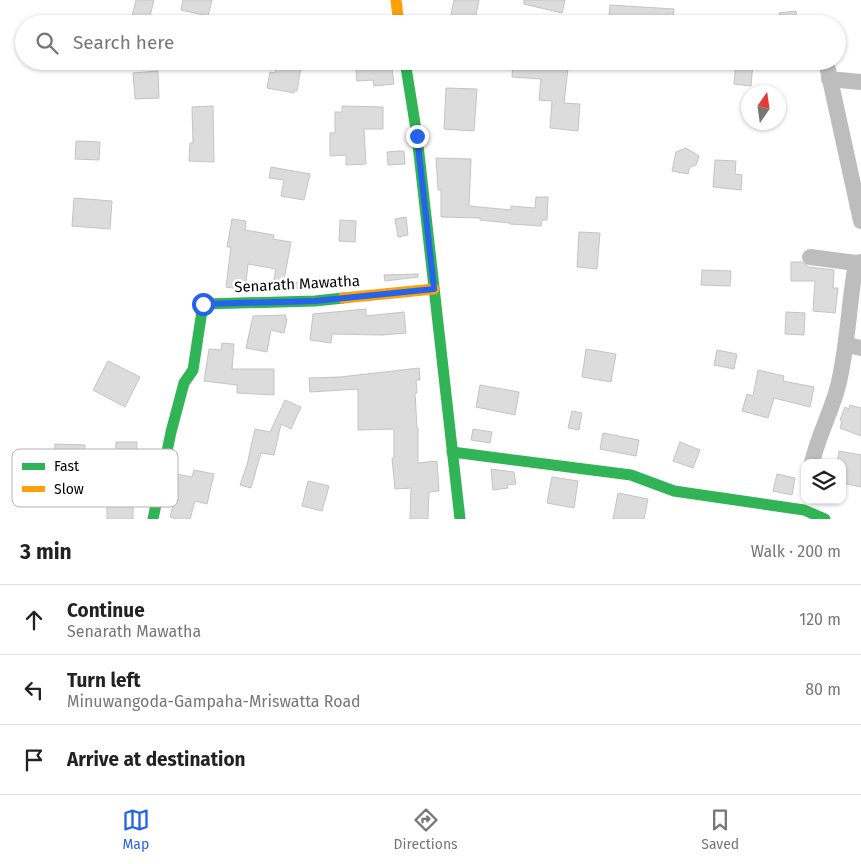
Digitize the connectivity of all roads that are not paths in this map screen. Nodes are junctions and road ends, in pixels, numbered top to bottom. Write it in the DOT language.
graph roads {
  1 [pos="396,0"];
  2 [pos="398,15"];
  3 [pos="406,70"];
  4 [pos="828,70"];
  5 [pos="829,79"];
  6 [pos="861,82"];
  7 [pos="861,220"];
  8 [pos="810,257"];
  9 [pos="859,262"];
  10 [pos="434,289"];
  11 [pos="854,346"];
  12 [pos="167,449"];
  13 [pos="452,452"];
  14 [pos="813,459"];
  15 [pos="804,505"];
  16 [pos="460,519"];
  17 [pos="825,519"];
  1 -- 2 [label="street"];
  3 -- 10 [label="street"];
  4 -- 5 [label="street"];
  5 -- 6 [label="street"];
  5 -- 7 [label="street"];
  8 -- 9 [label="street"];
  9 -- 11 [label="street"];
  10 -- 12 [label="street, Senarath Mawatha"];
  10 -- 13 [label="street"];
  11 -- 14 [label="street"];
  13 -- 15 [label="street"];
  13 -- 16 [label="street"];
  15 -- 17 [label="street"];
}
